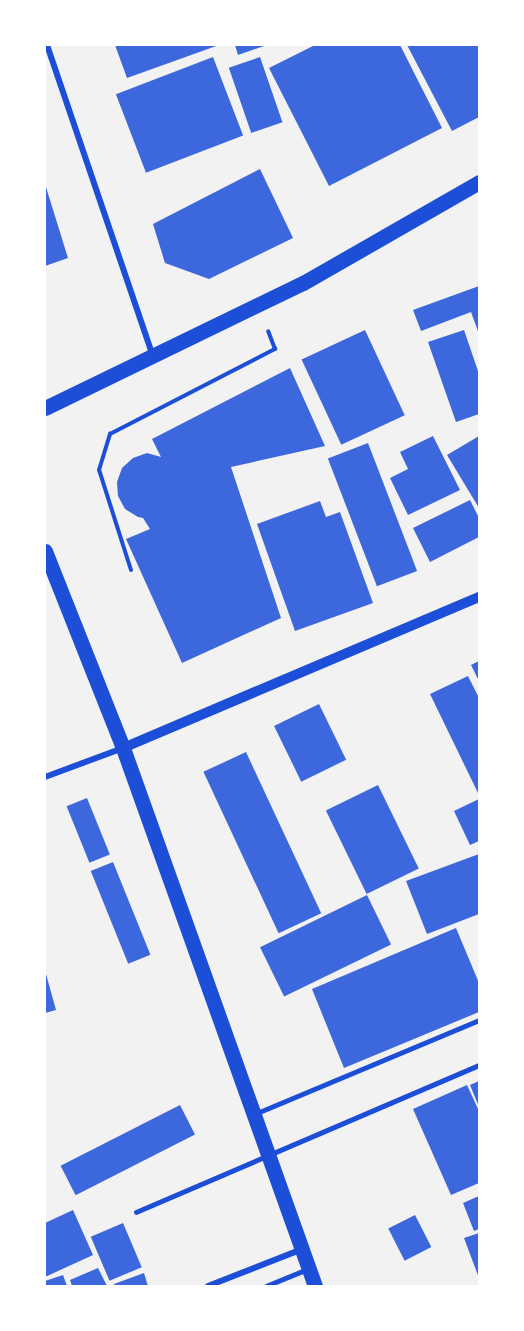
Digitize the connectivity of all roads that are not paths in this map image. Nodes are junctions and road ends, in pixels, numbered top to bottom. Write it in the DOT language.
graph roads {
  1 [pos="46,45"];
  2 [pos="479,182"];
  3 [pos="153,357"];
  4 [pos="45,408"];
  5 [pos="45,551"];
  6 [pos="479,597"];
  7 [pos="123,748"];
  8 [pos="45,777"];
  9 [pos="479,1020"];
  10 [pos="479,1065"];
  11 [pos="255,1114"];
  12 [pos="269,1155"];
  13 [pos="136,1212"];
  14 [pos="300,1250"];
  15 [pos="308,1269"];
  16 [pos="208,1286"];
  17 [pos="266,1286"];
  18 [pos="315,1286"];
  1 -- 3 [label="street"];
  2 -- 3 [label="main road"];
  3 -- 4 [label="main road"];
  5 -- 7 [label="main road"];
  6 -- 7 [label="street"];
  7 -- 8 [label="street"];
  7 -- 11 [label="main road"];
  9 -- 11 [label="lane"];
  10 -- 12 [label="lane"];
  11 -- 12 [label="main road"];
  12 -- 13 [label="lane"];
  12 -- 14 [label="main road"];
  14 -- 15 [label="main road"];
  14 -- 16 [label="street"];
  15 -- 17 [label="lane"];
  15 -- 18 [label="main road"];
}
